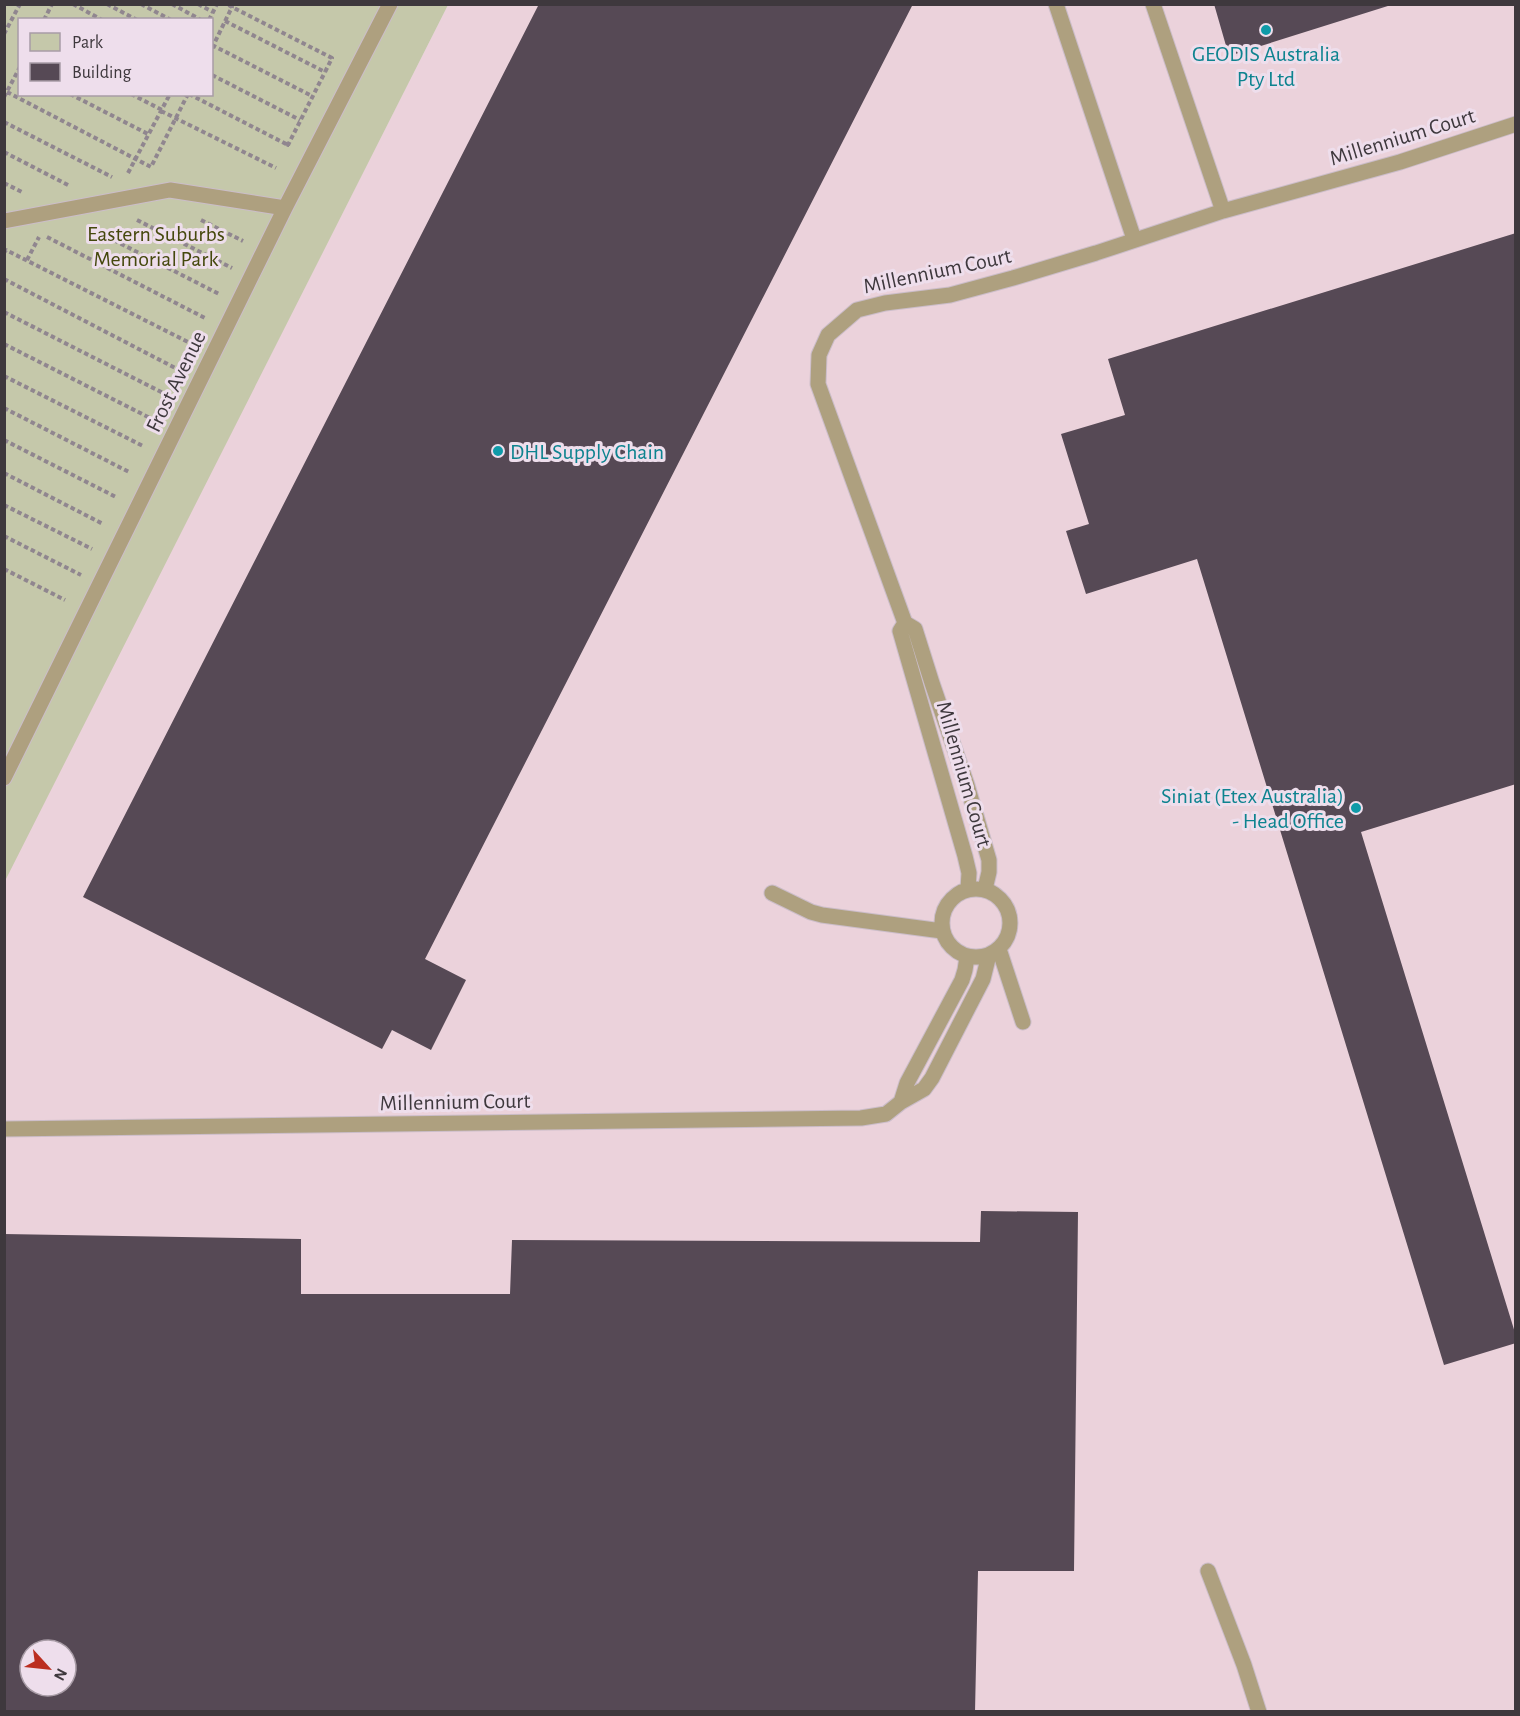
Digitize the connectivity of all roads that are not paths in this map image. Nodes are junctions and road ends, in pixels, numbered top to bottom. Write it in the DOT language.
graph roads {
  1 [pos="390,4"];
  2 [pos="1056,4"];
  3 [pos="1153,4"];
  4 [pos="1515,124"];
  5 [pos="285,208"];
  6 [pos="1223,211"];
  7 [pos="4,221"];
  8 [pos="1134,239"];
  9 [pos="904,623"];
  10 [pos="4,778"];
  11 [pos="968,889"];
  12 [pos="985,890"];
  13 [pos="772,893"];
  14 [pos="942,931"];
  15 [pos="994,952"];
  16 [pos="967,957"];
  17 [pos="1023,1022"];
  18 [pos="901,1102"];
  19 [pos="4,1129"];
  20 [pos="1208,1571"];
  21 [pos="1259,1712"];
  1 -- 5 [label="lane, Frost Avenue"];
  2 -- 8 [label="lane"];
  3 -- 6 [label="lane"];
  4 -- 6 [label="lane, Millennium Court"];
  5 -- 7 [label="lane"];
  5 -- 10 [label="lane, Frost Avenue"];
  6 -- 8 [label="lane, Millennium Court"];
  8 -- 9 [label="lane, Millennium Court"];
  9 -- 11 [label="lane, Millennium Court"];
  9 -- 12 [label="lane"];
  11 -- 12 [label="lane"];
  11 -- 14 [label="lane"];
  12 -- 15 [label="lane"];
  13 -- 14 [label="lane"];
  14 -- 16 [label="lane"];
  15 -- 16 [label="lane"];
  15 -- 17 [label="lane"];
  15 -- 18 [label="lane, Millennium Court"];
  16 -- 18 [label="lane"];
  18 -- 19 [label="lane, Millennium Court"];
  20 -- 21 [label="lane"];
}
